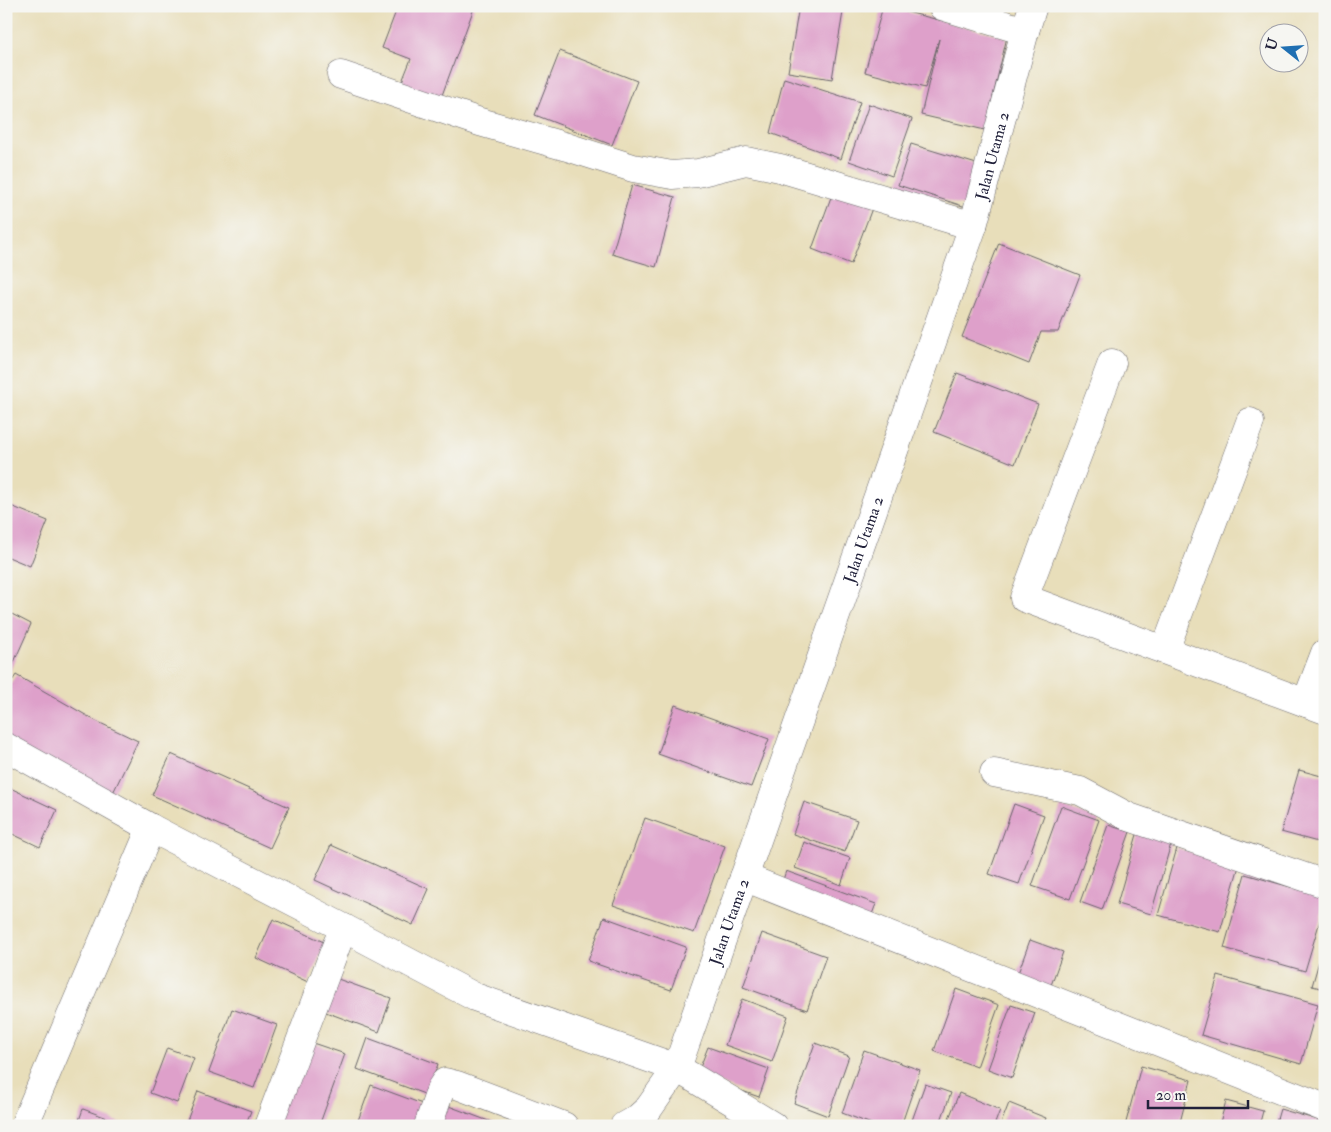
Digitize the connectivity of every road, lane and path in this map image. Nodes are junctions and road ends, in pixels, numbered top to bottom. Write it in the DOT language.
graph roads {
  1 [pos="942,6"];
  2 [pos="1029,19"];
  3 [pos="341,75"];
  4 [pos="973,226"];
  5 [pos="1112,363"];
  6 [pos="1250,422"];
  7 [pos="1164,650"];
  8 [pos="1325,653"];
  9 [pos="1315,707"];
  10 [pos="6,747"];
  11 [pos="994,773"];
  12 [pos="151,828"];
  13 [pos="744,877"];
  14 [pos="1325,884"];
  15 [pos="344,928"];
  16 [pos="677,1068"];
  17 [pos="1325,1108"];
  18 [pos="24,1126"];
  19 [pos="268,1126"];
  20 [pos="428,1126"];
  21 [pos="564,1126"];
  22 [pos="624,1126"];
  23 [pos="773,1126"];
  1 -- 2 [label="street"];
  2 -- 4 [label="street, Jalan Utama 2"];
  3 -- 4 [label="street"];
  4 -- 13 [label="street, Jalan Utama 2"];
  5 -- 7 [label="street"];
  6 -- 7 [label="street"];
  7 -- 9 [label="street"];
  8 -- 9 [label="street"];
  10 -- 12 [label="street"];
  11 -- 14 [label="street"];
  12 -- 15 [label="street"];
  12 -- 18 [label="street"];
  13 -- 16 [label="street, Jalan Utama 2"];
  13 -- 17 [label="street"];
  15 -- 16 [label="street"];
  15 -- 19 [label="street"];
  16 -- 22 [label="street, Jalan Utama 2"];
  16 -- 23 [label="street"];
  20 -- 21 [label="street"];
}
